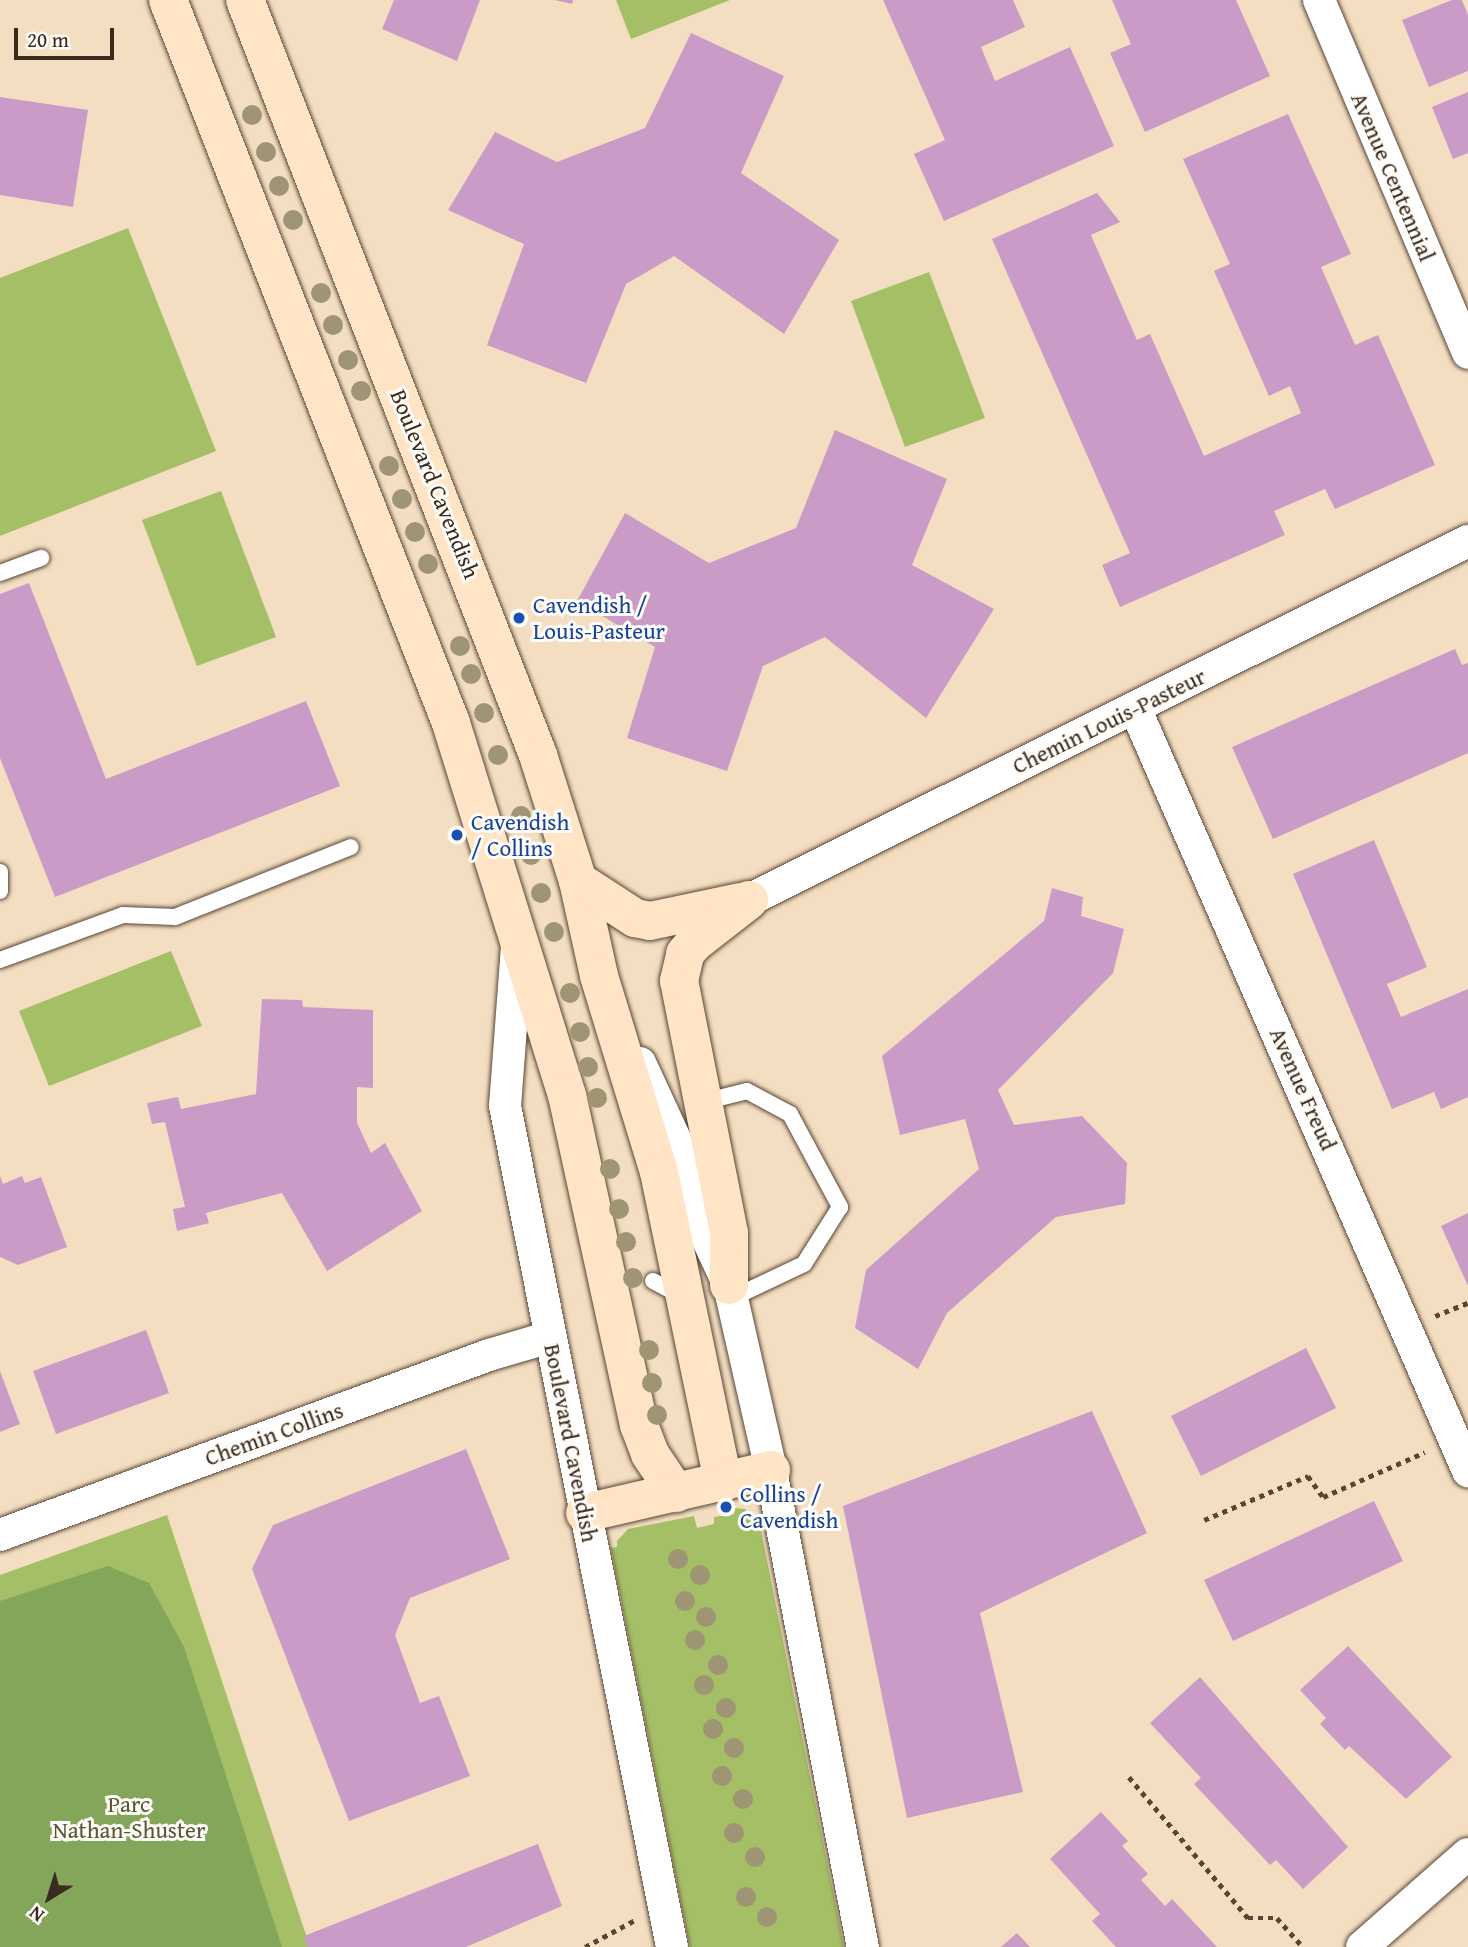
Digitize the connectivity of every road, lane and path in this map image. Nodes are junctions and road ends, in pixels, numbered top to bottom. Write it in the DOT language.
graph roads {
  1 [pos="168,0"];
  2 [pos="245,0"];
  3 [pos="1318,0"];
  4 [pos="1468,353"];
  5 [pos="1468,541"];
  6 [pos="41,558"];
  7 [pos="0,573"];
  8 [pos="1135,708"];
  9 [pos="351,847"];
  10 [pos="0,872"];
  11 [pos="578,881"];
  12 [pos="0,891"];
  13 [pos="749,900"];
  14 [pos="517,937"];
  15 [pos="0,960"];
  16 [pos="599,976"];
  17 [pos="703,1102"];
  18 [pos="730,1292"];
  19 [pos="550,1337"];
  20 [pos="1455,1439"];
  21 [pos="771,1470"];
  22 [pos="1468,1471"];
  23 [pos="723,1482"];
  24 [pos="676,1493"];
  25 [pos="585,1513"];
  26 [pos="1204,1520"];
  27 [pos="0,1535"];
  28 [pos="1129,1777"];
  29 [pos="1468,1854"];
  30 [pos="642,1917"];
  31 [pos="585,1947"];
  32 [pos="672,1947"];
  33 [pos="863,1947"];
  34 [pos="1303,1947"];
  35 [pos="1362,1947"];
  1 -- 14 [label="main road, Boulevard Cavendish"];
  2 -- 11 [label="main road, Boulevard Cavendish"];
  3 -- 4 [label="street, Avenue Centennial"];
  5 -- 8 [label="street, Chemin Louis-Pasteur"];
  6 -- 7 [label="lane"];
  8 -- 13 [label="street, Chemin Louis-Pasteur"];
  8 -- 20 [label="street, Avenue Freud"];
  9 -- 15 [label="lane"];
  10 -- 12 [label="lane"];
  11 -- 13 [label="main road"];
  11 -- 16 [label="main road, Boulevard Cavendish"];
  13 -- 17 [label="main road"];
  14 -- 19 [label="street, Boulevard Cavendish"];
  14 -- 24 [label="main road, Boulevard Cavendish"];
  16 -- 18 [label="street, Boulevard Cavendish"];
  16 -- 23 [label="main road, Boulevard Cavendish"];
  17 -- 18 [label="main road"];
  17 -- 18 [label="lane"];
  18 -- 21 [label="street, Boulevard Cavendish"];
  19 -- 25 [label="street, Boulevard Cavendish"];
  19 -- 27 [label="street, Chemin Collins"];
  20 -- 22 [label="street, Avenue Freud"];
  20 -- 26 [label="path"];
  21 -- 23 [label="main road"];
  21 -- 33 [label="street, Boulevard Cavendish"];
  23 -- 24 [label="main road"];
  24 -- 25 [label="main road"];
  25 -- 32 [label="street, Boulevard Cavendish"];
  28 -- 34 [label="path"];
  29 -- 35 [label="street"];
  30 -- 31 [label="path"];
}
